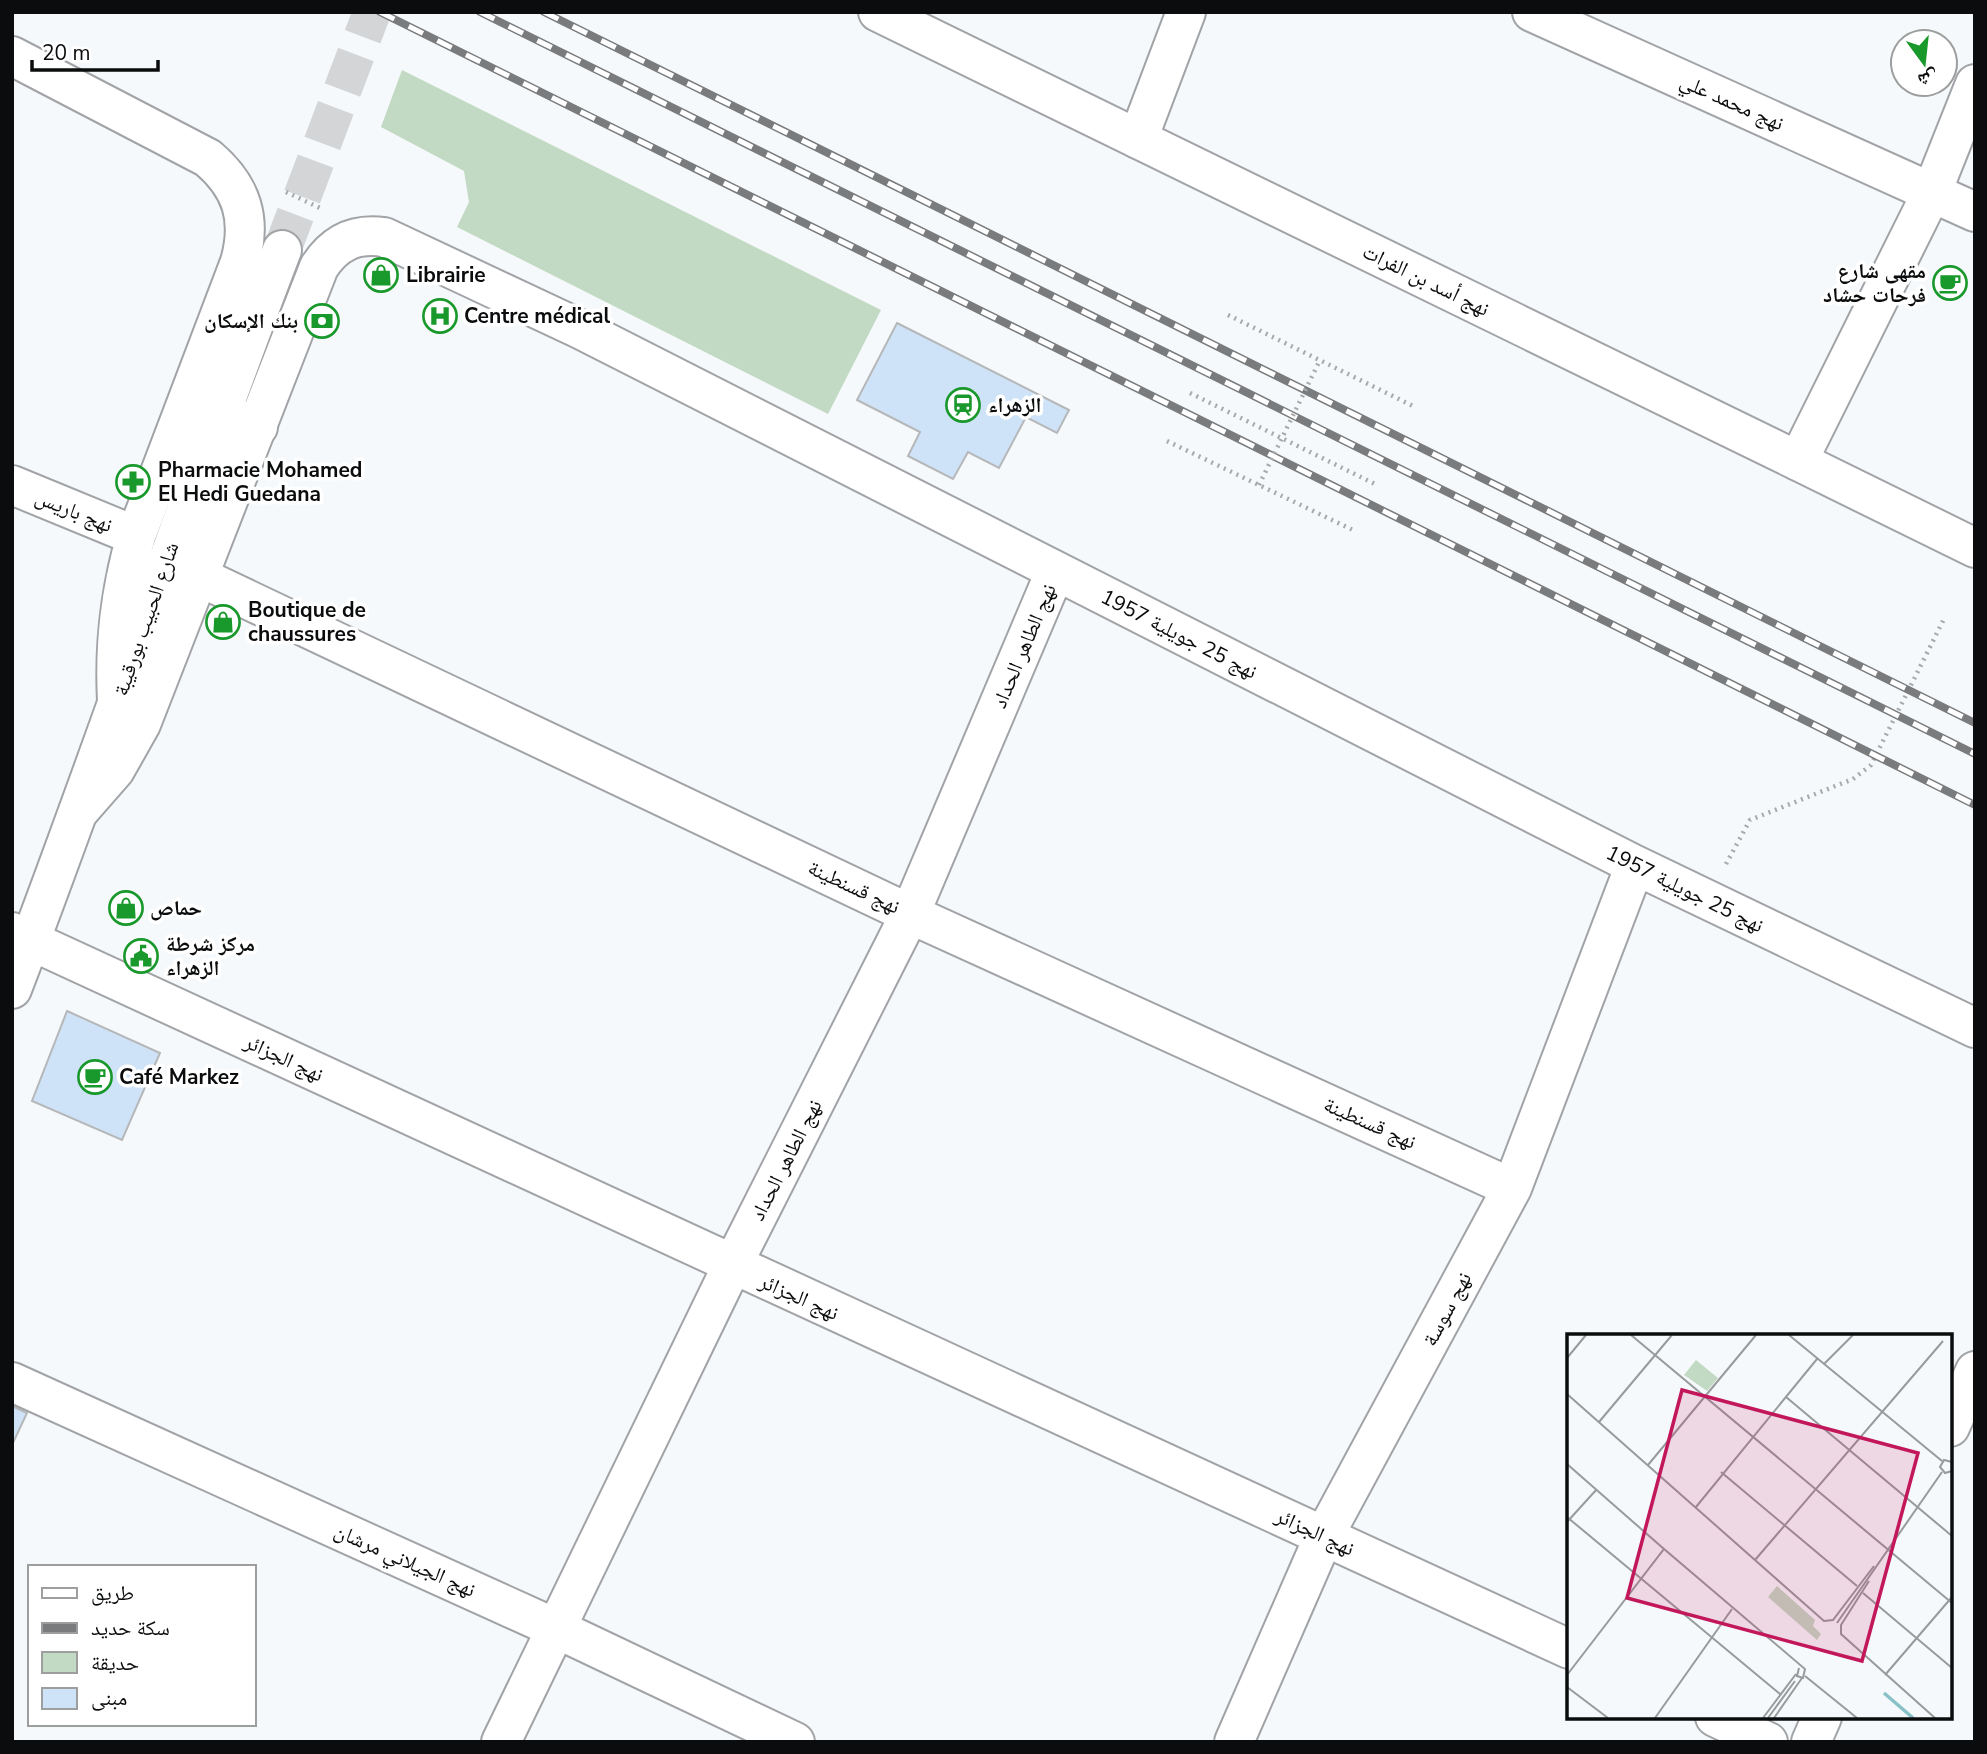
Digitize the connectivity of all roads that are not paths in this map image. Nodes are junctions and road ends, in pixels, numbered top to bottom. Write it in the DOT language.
graph roads {
  1 [pos="878,12"];
  2 [pos="1186,12"];
  3 [pos="1532,12"];
  4 [pos="12,56"];
  5 [pos="1975,84"];
  6 [pos="1138,139"];
  7 [pos="1932,192"];
  8 [pos="1975,212"];
  9 [pos="282,250"];
  10 [pos="220,412"];
  11 [pos="258,427"];
  12 [pos="1798,461"];
  13 [pos="12,485"];
  14 [pos="136,536"];
  15 [pos="1975,548"];
  16 [pos="1055,572"];
  17 [pos="200,577"];
  18 [pos="117,701"];
  19 [pos="80,810"];
  20 [pos="1635,865"];
  21 [pos="910,914"];
  22 [pos="21,936"];
  23 [pos="12,989"];
  24 [pos="1975,1028"];
  25 [pos="1513,1188"];
  26 [pos="732,1266"];
  27 [pos="1975,1371"];
  28 [pos="12,1382"];
  29 [pos="1952,1423"];
  30 [pos="1324,1536"];
  31 [pos="555,1628"];
  32 [pos="1567,1648"];
  33 [pos="1719,1719"];
  34 [pos="1821,1719"];
  35 [pos="501,1742"];
  36 [pos="795,1742"];
  37 [pos="1234,1742"];
  38 [pos="1768,1742"];
  39 [pos="1811,1742"];
  1 -- 6 [label="street, نهج أسد بن الفرات"];
  2 -- 6 [label="street"];
  3 -- 7 [label="street, نهج محمد علي"];
  4 -- 14 [label="street"];
  5 -- 7 [label="street"];
  6 -- 12 [label="street, نهج أسد بن الفرات"];
  7 -- 8 [label="street, نهج محمد علي"];
  7 -- 12 [label="street"];
  9 -- 10 [label="street, شارع الحبيب بورقيبة"];
  10 -- 11 [label="street"];
  10 -- 18 [label="street, شارع الحبيب بورقيبة"];
  11 -- 16 [label="street, نهج 25 جويلية 1957"];
  11 -- 17 [label="street"];
  12 -- 15 [label="street, نهج أسد بن الفرات"];
  13 -- 14 [label="street, نهج باريس"];
  14 -- 18 [label="street"];
  16 -- 20 [label="street, نهج 25 جويلية 1957"];
  16 -- 21 [label="street, نهج الطاهر الحداد"];
  17 -- 19 [label="street"];
  17 -- 21 [label="street, نهج قسنطينة"];
  18 -- 19 [label="street, شارع الحبيب بورقيبة"];
  19 -- 22 [label="street, شارع الحبيب بورقيبة"];
  20 -- 24 [label="street, نهج 25 جويلية 1957"];
  20 -- 25 [label="street, نهج سوسة"];
  21 -- 25 [label="street, نهج قسنطينة"];
  21 -- 26 [label="street, نهج الطاهر الحداد"];
  22 -- 23 [label="street, شارع الحبيب بورقيبة"];
  22 -- 26 [label="street, نهج الجزائر"];
  25 -- 30 [label="street, نهج سوسة"];
  26 -- 30 [label="street, نهج الجزائر"];
  26 -- 31 [label="street, نهج الطاهر الحداد"];
  27 -- 29 [label="street"];
  28 -- 31 [label="street, نهج الجيلاني مرشان"];
  30 -- 32 [label="street, نهج الجزائر"];
  30 -- 37 [label="street, نهج سوسة"];
  31 -- 35 [label="street, نهج الطاهر الحداد"];
  31 -- 36 [label="street, نهج الجيلاني مرشان"];
  33 -- 38 [label="street"];
  34 -- 39 [label="street"];
}
